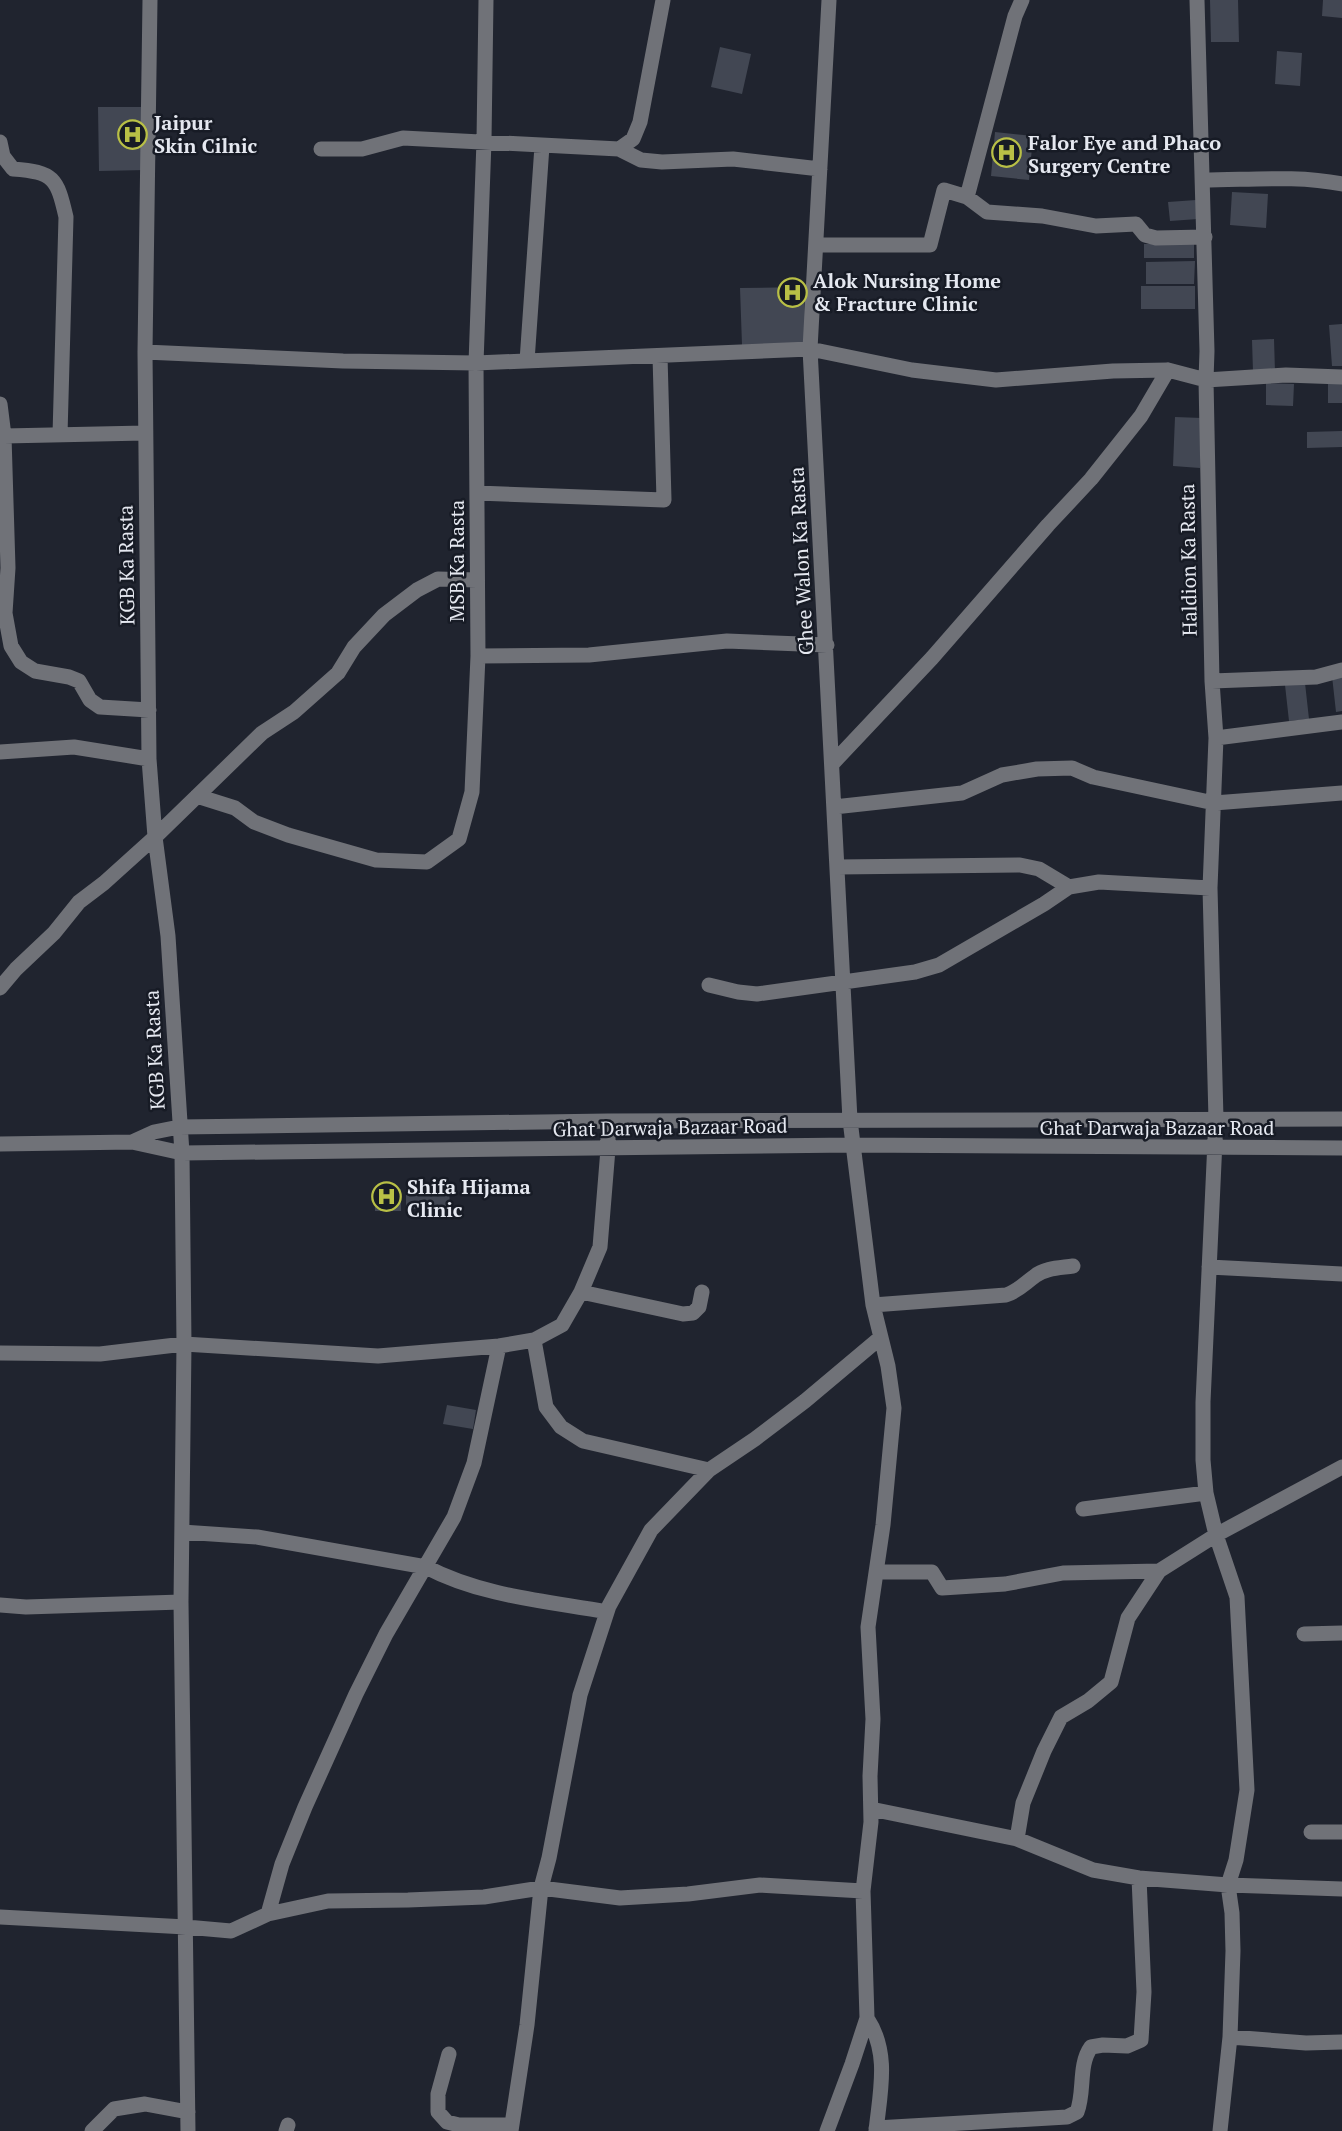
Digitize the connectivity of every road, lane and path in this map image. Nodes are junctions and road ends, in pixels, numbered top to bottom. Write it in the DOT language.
graph roads {
  1 [pos="150,0"];
  2 [pos="486,0"];
  3 [pos="663,0"];
  4 [pos="829,0"];
  5 [pos="1022,0"];
  6 [pos="1197,0"];
  7 [pos="484,141"];
  8 [pos="0,142"];
  9 [pos="542,146"];
  10 [pos="321,149"];
  11 [pos="619,149"];
  12 [pos="820,169"];
  13 [pos="1203,180"];
  14 [pos="1342,184"];
  15 [pos="968,197"];
  16 [pos="1205,237"];
  17 [pos="816,245"];
  18 [pos="810,349"];
  19 [pos="145,352"];
  20 [pos="660,356"];
  21 [pos="527,361"];
  22 [pos="477,363"];
  23 [pos="1168,370"];
  24 [pos="1342,377"];
  25 [pos="1206,380"];
  26 [pos="0,404"];
  27 [pos="145,433"];
  28 [pos="60,435"];
  29 [pos="4,436"];
  30 [pos="477,493"];
  31 [pos="4,569"];
  32 [pos="477,580"];
  33 [pos="827,645"];
  34 [pos="478,656"];
  35 [pos="1342,670"];
  36 [pos="1212,681"];
  37 [pos="149,710"];
  38 [pos="1342,722"];
  39 [pos="1216,738"];
  40 [pos="0,752"];
  41 [pos="149,759"];
  42 [pos="832,763"];
  43 [pos="1342,793"];
  44 [pos="197,795"];
  45 [pos="1214,803"];
  46 [pos="834,807"];
  47 [pos="155,837"];
  48 [pos="837,867"];
  49 [pos="1069,887"];
  50 [pos="1210,888"];
  51 [pos="843,983"];
  52 [pos="709,985"];
  53 [pos="0,988"];
  54 [pos="1216,1119"];
  55 [pos="1342,1119"];
  56 [pos="850,1120"];
  57 [pos="608,1121"];
  58 [pos="179,1127"];
  59 [pos="132,1142"];
  60 [pos="0,1144"];
  61 [pos="852,1145"];
  62 [pos="1342,1148"];
  63 [pos="608,1149"];
  64 [pos="1214,1149"];
  65 [pos="182,1153"];
  66 [pos="1073,1266"];
  67 [pos="1209,1267"];
  68 [pos="1342,1274"];
  69 [pos="581,1292"];
  70 [pos="702,1292"];
  71 [pos="873,1305"];
  72 [pos="880,1338"];
  73 [pos="534,1340"];
  74 [pos="184,1344"];
  75 [pos="500,1346"];
  76 [pos="0,1353"];
  77 [pos="1342,1467"];
  78 [pos="709,1470"];
  79 [pos="1206,1493"];
  80 [pos="1083,1509"];
  81 [pos="182,1532"];
  82 [pos="1216,1535"];
  83 [pos="426,1567"];
  84 [pos="1159,1571"];
  85 [pos="876,1572"];
  86 [pos="181,1602"];
  87 [pos="0,1605"];
  88 [pos="607,1612"];
  89 [pos="1342,1633"];
  90 [pos="1304,1634"];
  91 [pos="871,1809"];
  92 [pos="1311,1832"];
  93 [pos="1342,1832"];
  94 [pos="1017,1839"];
  95 [pos="1139,1878"];
  96 [pos="1228,1885"];
  97 [pos="541,1888"];
  98 [pos="1342,1888"];
  99 [pos="863,1890"];
  100 [pos="268,1914"];
  101 [pos="0,1917"];
  102 [pos="186,1927"];
  103 [pos="867,2018"];
  104 [pos="1230,2037"];
  105 [pos="1342,2042"];
  106 [pos="449,2054"];
  107 [pos="188,2112"];
  108 [pos="511,2128"];
  109 [pos="876,2130"];
  110 [pos="92,2131"];
  111 [pos="188,2131"];
  112 [pos="827,2131"];
  113 [pos="1220,2131"];
  1 -- 19 [label="street, KGB Ka Rasta"];
  2 -- 7 [label="street, MSB Ka Rasta"];
  3 -- 11 [label="street"];
  4 -- 12 [label="street, Ghee Walon Ka Rasta"];
  5 -- 15 [label="street"];
  6 -- 13 [label="street, Haldion Ka Rasta"];
  7 -- 9 [label="street"];
  7 -- 10 [label="street"];
  7 -- 22 [label="street, MSB Ka Rasta"];
  8 -- 28 [label="street"];
  9 -- 11 [label="street"];
  9 -- 21 [label="street"];
  11 -- 12 [label="street"];
  12 -- 17 [label="street, Ghee Walon Ka Rasta"];
  13 -- 14 [label="street"];
  13 -- 16 [label="street, Haldion Ka Rasta"];
  15 -- 16 [label="street"];
  15 -- 17 [label="street"];
  16 -- 25 [label="street, Haldion Ka Rasta"];
  17 -- 18 [label="street, Ghee Walon Ka Rasta"];
  18 -- 20 [label="street"];
  18 -- 23 [label="street"];
  18 -- 33 [label="street, Ghee Walon Ka Rasta"];
  19 -- 22 [label="street"];
  19 -- 27 [label="street, KGB Ka Rasta"];
  20 -- 21 [label="street"];
  20 -- 30 [label="street"];
  21 -- 22 [label="street"];
  22 -- 30 [label="street, MSB Ka Rasta"];
  23 -- 25 [label="street"];
  23 -- 42 [label="street"];
  24 -- 25 [label="street"];
  25 -- 36 [label="street, Haldion Ka Rasta"];
  26 -- 29 [label="street"];
  27 -- 28 [label="street"];
  27 -- 37 [label="street, KGB Ka Rasta"];
  28 -- 29 [label="street"];
  29 -- 31 [label="street"];
  30 -- 32 [label="street, MSB Ka Rasta"];
  31 -- 37 [label="street"];
  32 -- 34 [label="street, MSB Ka Rasta"];
  32 -- 44 [label="street"];
  33 -- 34 [label="street"];
  33 -- 42 [label="street, Ghee Walon Ka Rasta"];
  34 -- 44 [label="street, MSB Ka Rasta"];
  35 -- 36 [label="street"];
  36 -- 39 [label="street, Haldion Ka Rasta"];
  37 -- 41 [label="street, KGB Ka Rasta"];
  38 -- 39 [label="street"];
  39 -- 45 [label="street, Haldion Ka Rasta"];
  40 -- 41 [label="street"];
  41 -- 47 [label="street, KGB Ka Rasta"];
  42 -- 46 [label="street, Ghee Walon Ka Rasta"];
  43 -- 45 [label="street"];
  44 -- 47 [label="street"];
  45 -- 46 [label="street"];
  45 -- 50 [label="street, Haldion Ka Rasta"];
  46 -- 48 [label="street, Ghee Walon Ka Rasta"];
  47 -- 53 [label="street"];
  47 -- 58 [label="street, KGB Ka Rasta"];
  48 -- 49 [label="street"];
  48 -- 51 [label="street, Ghee Walon Ka Rasta"];
  49 -- 50 [label="street"];
  49 -- 51 [label="street"];
  50 -- 54 [label="street, Haldion Ka Rasta"];
  51 -- 52 [label="street"];
  51 -- 56 [label="street, Ghee Walon Ka Rasta"];
  54 -- 55 [label="street"];
  54 -- 56 [label="street"];
  54 -- 64 [label="street, Haldion Ka Rasta"];
  56 -- 57 [label="street"];
  56 -- 61 [label="street, Ghee Walon Ka Rasta"];
  57 -- 58 [label="street"];
  57 -- 63 [label="street"];
  58 -- 59 [label="street"];
  58 -- 65 [label="street, KGB Ka Rasta"];
  59 -- 60 [label="street, Ghat Darwaja Bazaar Road"];
  59 -- 65 [label="street, Ghat Darwaja Bazaar Road"];
  61 -- 63 [label="street, Ghat Darwaja Bazaar Road"];
  61 -- 64 [label="street, Ghat Darwaja Bazaar Road"];
  61 -- 71 [label="street, Ghee Walon Ka Rasta"];
  62 -- 64 [label="street, Ghat Darwaja Bazaar Road"];
  63 -- 65 [label="street, Ghat Darwaja Bazaar Road"];
  63 -- 69 [label="street"];
  64 -- 67 [label="street, Haldion Ka Rasta"];
  65 -- 74 [label="street, KGB Ka Rasta"];
  66 -- 71 [label="street"];
  67 -- 68 [label="street"];
  67 -- 79 [label="street, Haldion Ka Rasta"];
  69 -- 70 [label="street"];
  69 -- 73 [label="street"];
  71 -- 72 [label="street, Ghee Walon Ka Rasta"];
  72 -- 78 [label="street"];
  72 -- 85 [label="street, Ghee Walon Ka Rasta"];
  73 -- 75 [label="street"];
  73 -- 78 [label="street"];
  74 -- 75 [label="street"];
  74 -- 76 [label="street"];
  74 -- 81 [label="street, KGB Ka Rasta"];
  75 -- 83 [label="street"];
  77 -- 82 [label="street"];
  78 -- 88 [label="street"];
  79 -- 80 [label="street"];
  79 -- 82 [label="street, Haldion Ka Rasta"];
  81 -- 83 [label="street"];
  81 -- 86 [label="street, KGB Ka Rasta"];
  82 -- 84 [label="street"];
  82 -- 96 [label="street, Haldion Ka Rasta"];
  83 -- 88 [label="street"];
  83 -- 100 [label="street"];
  84 -- 85 [label="street"];
  84 -- 94 [label="street"];
  85 -- 91 [label="street, Ghee Walon Ka Rasta"];
  86 -- 87 [label="street"];
  86 -- 102 [label="street, KGB Ka Rasta"];
  88 -- 97 [label="street"];
  89 -- 90 [label="street"];
  91 -- 94 [label="street"];
  91 -- 99 [label="street, Ghee Walon Ka Rasta"];
  92 -- 93 [label="street"];
  94 -- 95 [label="street"];
  95 -- 96 [label="street"];
  95 -- 109 [label="street"];
  96 -- 98 [label="street"];
  96 -- 104 [label="street"];
  97 -- 99 [label="street"];
  97 -- 100 [label="street"];
  97 -- 108 [label="street"];
  99 -- 103 [label="street, Ghee Walon Ka Rasta"];
  100 -- 102 [label="street"];
  101 -- 102 [label="street"];
  102 -- 107 [label="street, KGB Ka Rasta"];
  103 -- 109 [label="street"];
  103 -- 112 [label="street"];
  104 -- 105 [label="street"];
  104 -- 113 [label="street"];
  106 -- 108 [label="street"];
  107 -- 110 [label="street"];
  107 -- 111 [label="street, KGB Ka Rasta"];
}
